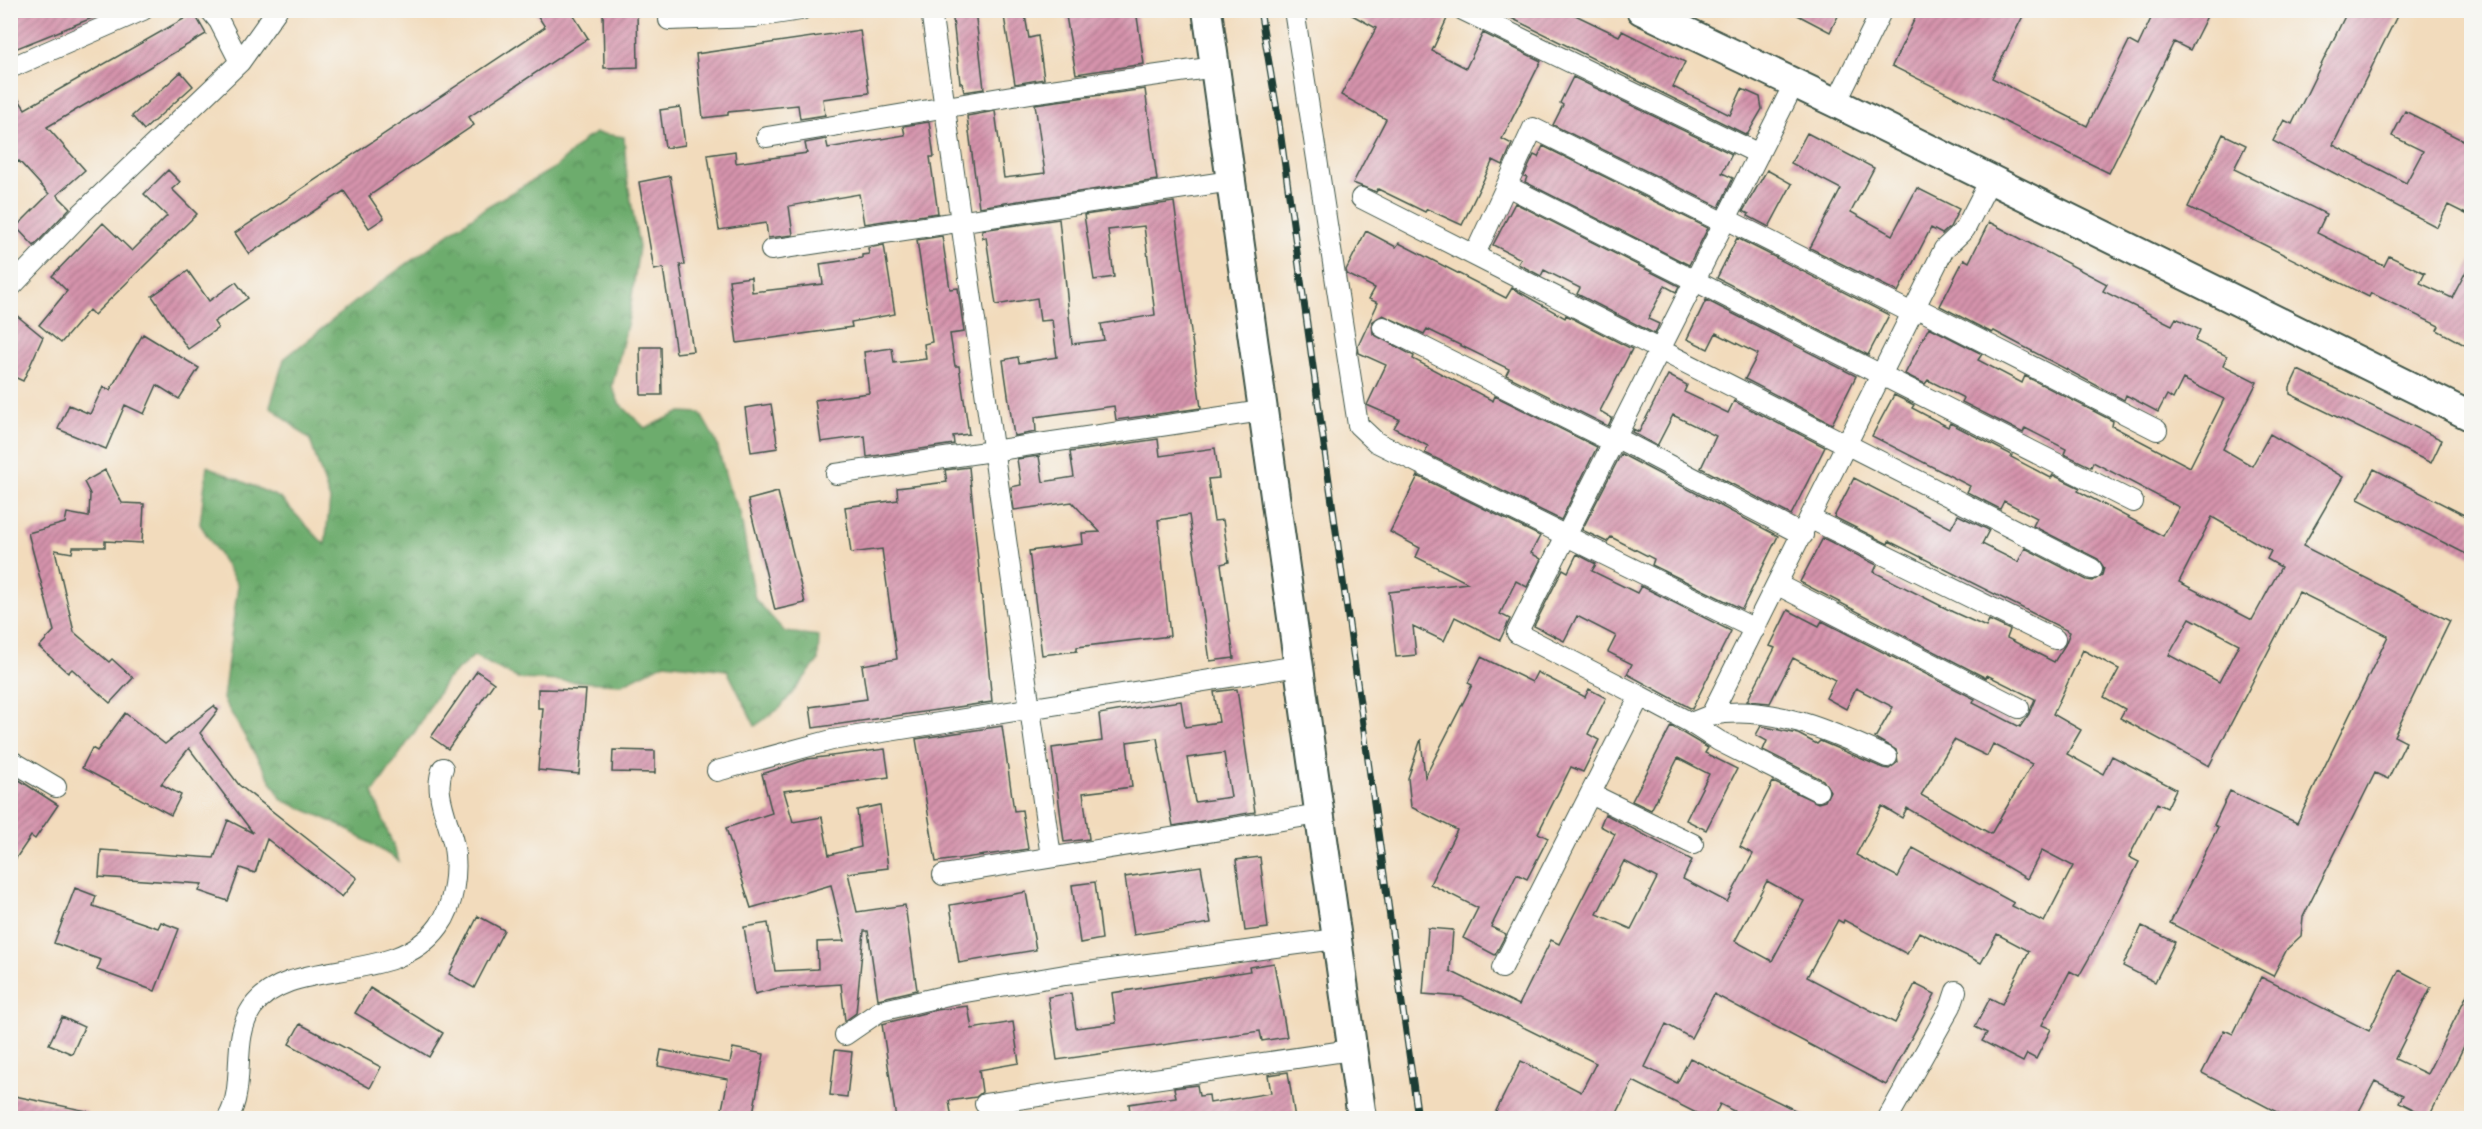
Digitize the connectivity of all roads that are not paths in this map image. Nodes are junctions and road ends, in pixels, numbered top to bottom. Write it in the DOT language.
graph roads {
  1 [pos="143,10"];
  2 [pos="210,10"];
  3 [pos="801,10"];
  4 [pos="931,10"];
  5 [pos="1207,10"];
  6 [pos="1294,10"];
  7 [pos="1463,10"];
  8 [pos="1641,10"];
  9 [pos="1882,10"];
  10 [pos="274,12"];
  11 [pos="669,20"];
  12 [pos="240,62"];
  13 [pos="1215,67"];
  14 [pos="10,68"];
  15 [pos="1794,84"];
  16 [pos="1836,103"];
  17 [pos="945,107"];
  18 [pos="767,137"];
  19 [pos="1759,154"];
  20 [pos="1990,180"];
  21 [pos="1231,181"];
  22 [pos="1507,186"];
  23 [pos="1361,198"];
  24 [pos="962,221"];
  25 [pos="1725,221"];
  26 [pos="771,250"];
  27 [pos="1474,254"];
  28 [pos="1695,279"];
  29 [pos="10,288"];
  30 [pos="1914,310"];
  31 [pos="1383,327"];
  32 [pos="1660,348"];
  33 [pos="1881,376"];
  34 [pos="1263,411"];
  35 [pos="2472,417"];
  36 [pos="2157,430"];
  37 [pos="1614,440"];
  38 [pos="1848,443"];
  39 [pos="995,451"];
  40 [pos="836,474"];
  41 [pos="2133,502"];
  42 [pos="1807,527"];
  43 [pos="1566,537"];
  44 [pos="2092,568"];
  45 [pos="1778,585"];
  46 [pos="1755,629"];
  47 [pos="2055,639"];
  48 [pos="1298,666"];
  49 [pos="1640,696"];
  50 [pos="2019,708"];
  51 [pos="1031,710"];
  52 [pos="1712,715"];
  53 [pos="1691,723"];
  54 [pos="1887,757"];
  55 [pos="10,760"];
  56 [pos="443,768"];
  57 [pos="717,771"];
  58 [pos="56,787"];
  59 [pos="1818,790"];
  60 [pos="1591,794"];
  61 [pos="1319,814"];
  62 [pos="1693,844"];
  63 [pos="1051,857"];
  64 [pos="943,875"];
  65 [pos="1336,939"];
  66 [pos="1502,968"];
  67 [pos="1956,991"];
  68 [pos="845,1035"];
  69 [pos="1352,1050"];
  70 [pos="985,1104"];
  71 [pos="228,1119"];
  72 [pos="1362,1119"];
  73 [pos="1888,1119"];
  1 -- 14 [label="street"];
  2 -- 12 [label="street"];
  3 -- 11 [label="street"];
  4 -- 17 [label="street"];
  5 -- 13 [label="main road"];
  6 -- 43 [label="street"];
  7 -- 19 [label="street"];
  8 -- 15 [label="main road"];
  9 -- 16 [label="street"];
  10 -- 12 [label="street"];
  12 -- 29 [label="street"];
  13 -- 17 [label="street"];
  13 -- 21 [label="main road"];
  15 -- 16 [label="main road"];
  15 -- 19 [label="street"];
  16 -- 20 [label="main road"];
  17 -- 18 [label="street"];
  17 -- 24 [label="street"];
  19 -- 25 [label="street"];
  20 -- 30 [label="street"];
  20 -- 35 [label="main road"];
  21 -- 24 [label="street"];
  21 -- 34 [label="main road"];
  22 -- 25 [label="street"];
  22 -- 27 [label="street"];
  22 -- 28 [label="street"];
  23 -- 27 [label="street"];
  24 -- 26 [label="street"];
  24 -- 39 [label="street"];
  25 -- 28 [label="street"];
  25 -- 30 [label="street"];
  27 -- 32 [label="street"];
  28 -- 32 [label="street"];
  28 -- 33 [label="street"];
  30 -- 33 [label="street"];
  30 -- 36 [label="street"];
  31 -- 37 [label="street"];
  32 -- 37 [label="street"];
  32 -- 38 [label="street"];
  33 -- 38 [label="street"];
  33 -- 41 [label="street"];
  34 -- 39 [label="street"];
  34 -- 48 [label="main road"];
  37 -- 42 [label="street"];
  37 -- 43 [label="street"];
  38 -- 42 [label="street"];
  38 -- 44 [label="street"];
  39 -- 40 [label="street"];
  39 -- 51 [label="street"];
  42 -- 45 [label="street"];
  42 -- 47 [label="street"];
  43 -- 46 [label="street"];
  43 -- 49 [label="street"];
  45 -- 46 [label="street"];
  45 -- 50 [label="street"];
  46 -- 52 [label="street"];
  48 -- 51 [label="street"];
  48 -- 61 [label="main road"];
  49 -- 53 [label="street"];
  49 -- 60 [label="street"];
  51 -- 57 [label="street"];
  51 -- 63 [label="street"];
  52 -- 53 [label="street"];
  52 -- 54 [label="street"];
  53 -- 59 [label="street"];
  55 -- 58 [label="street"];
  56 -- 71 [label="street"];
  60 -- 62 [label="street"];
  60 -- 66 [label="street"];
  61 -- 63 [label="street"];
  61 -- 65 [label="main road"];
  63 -- 64 [label="street"];
  65 -- 68 [label="street"];
  65 -- 69 [label="main road"];
  67 -- 73 [label="street"];
  69 -- 70 [label="street"];
  69 -- 72 [label="main road"];
}
